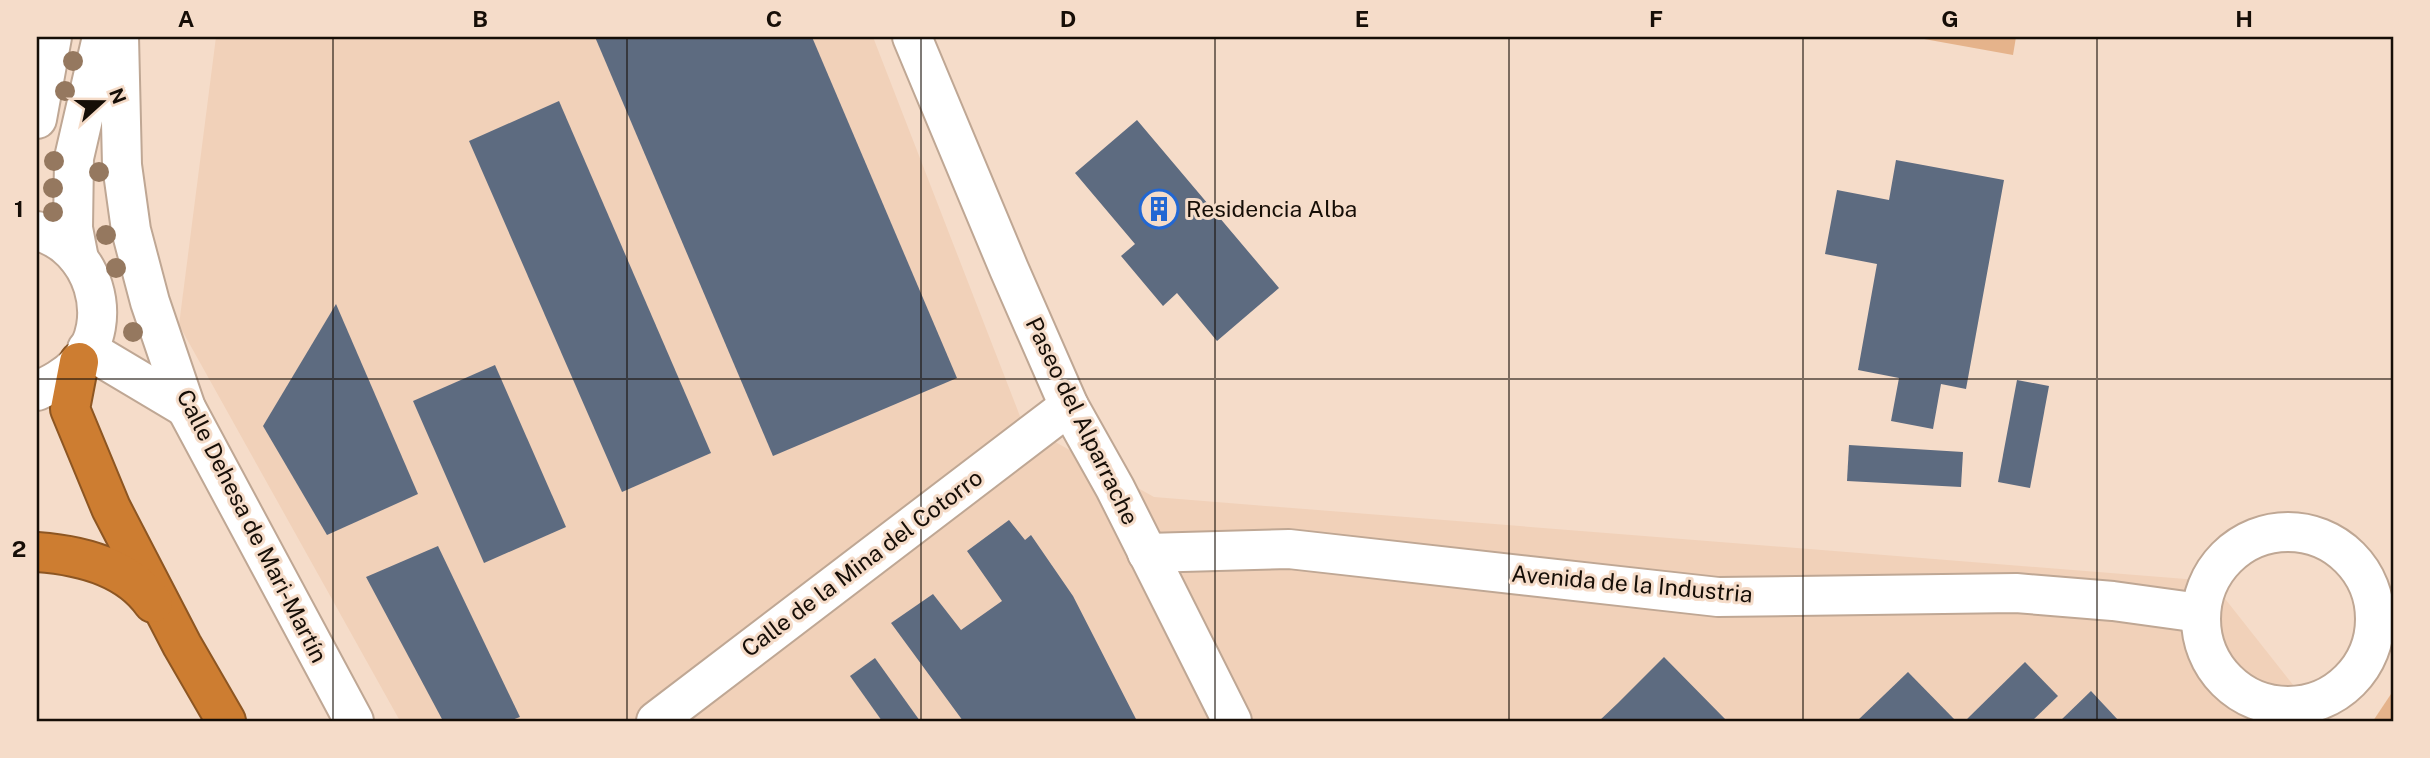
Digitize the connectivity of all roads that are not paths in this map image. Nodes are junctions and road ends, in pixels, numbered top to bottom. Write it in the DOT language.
graph roads {
  1 [pos="50,37"];
  2 [pos="102,37"];
  3 [pos="120,37"];
  4 [pos="912,37"];
  5 [pos="37,73"];
  6 [pos="37,119"];
  7 [pos="37,232"];
  8 [pos="79,259"];
  9 [pos="83,356"];
  10 [pos="37,391"];
  11 [pos="1069,405"];
  12 [pos="186,408"];
  13 [pos="37,552"];
  14 [pos="1147,553"];
  15 [pos="2383,600"];
  16 [pos="2200,613"];
  17 [pos="182,645"];
  18 [pos="2284,714"];
  19 [pos="226,721"];
  20 [pos="354,721"];
  21 [pos="656,721"];
  22 [pos="1232,721"];
  1 -- 5 [label="street"];
  1 -- 6 [label="street"];
  2 -- 8 [label="street"];
  3 -- 12 [label="street, Calle Dehesa de Mari-Martín"];
  4 -- 11 [label="street, Paseo del Alparrache"];
  7 -- 8 [label="street"];
  8 -- 9 [label="street"];
  9 -- 10 [label="street"];
  9 -- 12 [label="street"];
  9 -- 17 [label="highway"];
  11 -- 14 [label="street, Paseo del Alparrache"];
  11 -- 21 [label="street, Calle de la Mina del Cotorro"];
  12 -- 20 [label="street, Calle Dehesa de Mari-Martín"];
  13 -- 17 [label="highway"];
  14 -- 16 [label="street, Avenida de la Industria"];
  14 -- 22 [label="street, Paseo del Alparrache"];
  15 -- 16 [label="street"];
  15 -- 18 [label="street"];
  16 -- 18 [label="street"];
  17 -- 19 [label="highway"];
}
